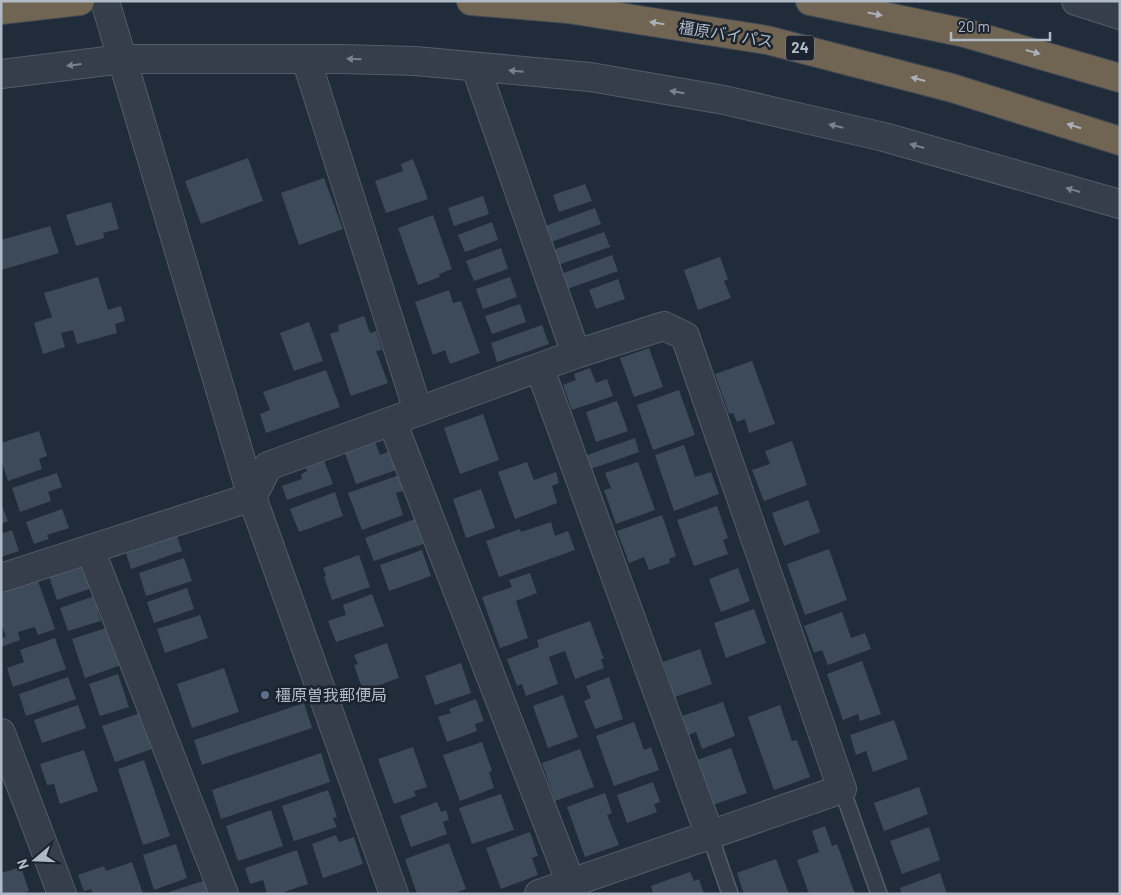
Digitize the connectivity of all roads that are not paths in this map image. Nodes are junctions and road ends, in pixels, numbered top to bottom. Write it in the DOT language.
graph roads {
  1 [pos="80,1"];
  2 [pos="470,1"];
  3 [pos="810,1"];
  4 [pos="1076,1"];
  5 [pos="1,10"];
  6 [pos="108,11"];
  7 [pos="1120,14"];
  8 [pos="123,59"];
  9 [pos="306,59"];
  10 [pos="476,68"];
  11 [pos="1,74"];
  12 [pos="1120,78"];
  13 [pos="1120,141"];
  14 [pos="1120,204"];
  15 [pos="576,354"];
  16 [pos="540,369"];
  17 [pos="418,411"];
  18 [pos="392,421"];
  19 [pos="252,497"];
  20 [pos="90,549"];
  21 [pos="1,578"];
  22 [pos="1,733"];
  23 [pos="842,789"];
  24 [pos="709,833"];
  25 [pos="573,888"];
  26 [pos="62,894"];
  27 [pos="224,894"];
  28 [pos="394,894"];
  29 [pos="539,894"];
  30 [pos="730,894"];
  31 [pos="879,894"];
  1 -- 5 [label="highway"];
  13 -- 2 [label="highway, 橿原バイパス / 24, one-way"];
  3 -- 12 [label="highway, one-way"];
  4 -- 7 [label="street"];
  6 -- 8 [label="street"];
  8 -- 9 [label="street"];
  8 -- 11 [label="street, one-way"];
  8 -- 19 [label="street"];
  10 -- 9 [label="street, one-way"];
  9 -- 17 [label="street"];
  14 -- 10 [label="street, one-way"];
  10 -- 15 [label="street"];
  15 -- 16 [label="street"];
  15 -- 23 [label="street"];
  16 -- 17 [label="street"];
  16 -- 24 [label="street"];
  17 -- 18 [label="street"];
  18 -- 19 [label="street"];
  18 -- 25 [label="street"];
  19 -- 20 [label="street"];
  19 -- 28 [label="street"];
  20 -- 21 [label="street"];
  20 -- 27 [label="street"];
  22 -- 26 [label="street"];
  23 -- 24 [label="street"];
  23 -- 31 [label="lane"];
  24 -- 25 [label="street"];
  24 -- 30 [label="lane"];
  25 -- 29 [label="street"];
}
